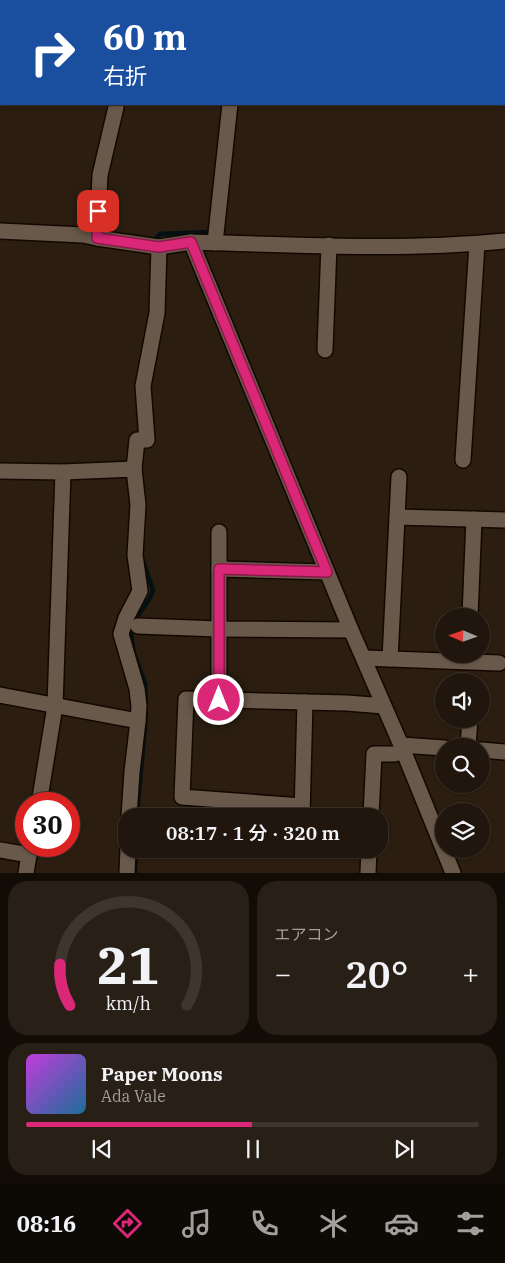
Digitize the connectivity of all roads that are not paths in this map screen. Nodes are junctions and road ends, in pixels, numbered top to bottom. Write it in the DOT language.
graph roads {
  1 [pos="116,105"];
  2 [pos="230,105"];
  3 [pos="0,231"];
  4 [pos="97,238"];
  5 [pos="505,241"];
  6 [pos="191,242"];
  7 [pos="215,242"];
  8 [pos="477,244"];
  9 [pos="330,245"];
  10 [pos="155,247"];
  11 [pos="325,350"];
  12 [pos="463,460"];
  13 [pos="134,465"];
  14 [pos="0,471"];
  15 [pos="63,472"];
  16 [pos="399,477"];
  17 [pos="397,516"];
  18 [pos="474,519"];
  19 [pos="505,520"];
  20 [pos="219,532"];
  21 [pos="219,569"];
  22 [pos="327,572"];
  23 [pos="470,608"];
  24 [pos="138,626"];
  25 [pos="219,629"];
  26 [pos="351,630"];
  27 [pos="364,658"];
  28 [pos="435,658"];
  29 [pos="390,659"];
  30 [pos="490,662"];
  31 [pos="499,663"];
  32 [pos="0,695"];
  33 [pos="219,700"];
  34 [pos="305,702"];
  35 [pos="54,706"];
  36 [pos="384,706"];
  37 [pos="138,721"];
  38 [pos="402,748"];
  39 [pos="435,748"];
  40 [pos="490,751"];
  41 [pos="505,752"];
  42 [pos="41,792"];
  43 [pos="130,808"];
  44 [pos="276,808"];
  45 [pos="302,808"];
  46 [pos="371,808"];
  47 [pos="0,850"];
  48 [pos="15,850"];
  49 [pos="29,857"];
  50 [pos="128,858"];
  51 [pos="369,858"];
  52 [pos="26,873"];
  53 [pos="127,873"];
  54 [pos="368,873"];
  55 [pos="453,873"];
  1 -- 4 [label="street"];
  2 -- 7 [label="street"];
  3 -- 4 [label="street"];
  4 -- 10 [label="street"];
  5 -- 8 [label="street"];
  6 -- 7 [label="street"];
  6 -- 10 [label="street"];
  6 -- 22 [label="street"];
  7 -- 9 [label="street"];
  8 -- 9 [label="street"];
  8 -- 12 [label="street"];
  9 -- 11 [label="street"];
  10 -- 13 [label="street"];
  13 -- 15 [label="street"];
  13 -- 37 [label="street"];
  14 -- 15 [label="street"];
  15 -- 35 [label="street"];
  16 -- 17 [label="street"];
  17 -- 18 [label="street"];
  17 -- 29 [label="street"];
  18 -- 19 [label="street"];
  18 -- 23 [label="street"];
  20 -- 21 [label="street"];
  21 -- 22 [label="street"];
  21 -- 25 [label="street"];
  22 -- 26 [label="street"];
  24 -- 25 [label="street"];
  25 -- 26 [label="street"];
  25 -- 33 [label="street"];
  26 -- 27 [label="street"];
  27 -- 29 [label="street"];
  27 -- 36 [label="street"];
  28 -- 29 [label="street"];
  30 -- 31 [label="street"];
  32 -- 35 [label="street"];
  33 -- 34 [label="street"];
  33 -- 44 [label="street"];
  34 -- 36 [label="street"];
  34 -- 45 [label="street"];
  35 -- 37 [label="street"];
  35 -- 42 [label="street"];
  36 -- 38 [label="street"];
  37 -- 43 [label="street"];
  38 -- 39 [label="street"];
  38 -- 46 [label="street"];
  38 -- 55 [label="street"];
  40 -- 41 [label="street"];
  47 -- 48 [label="street"];
  49 -- 52 [label="street"];
  50 -- 53 [label="street"];
  51 -- 54 [label="street"];
}
